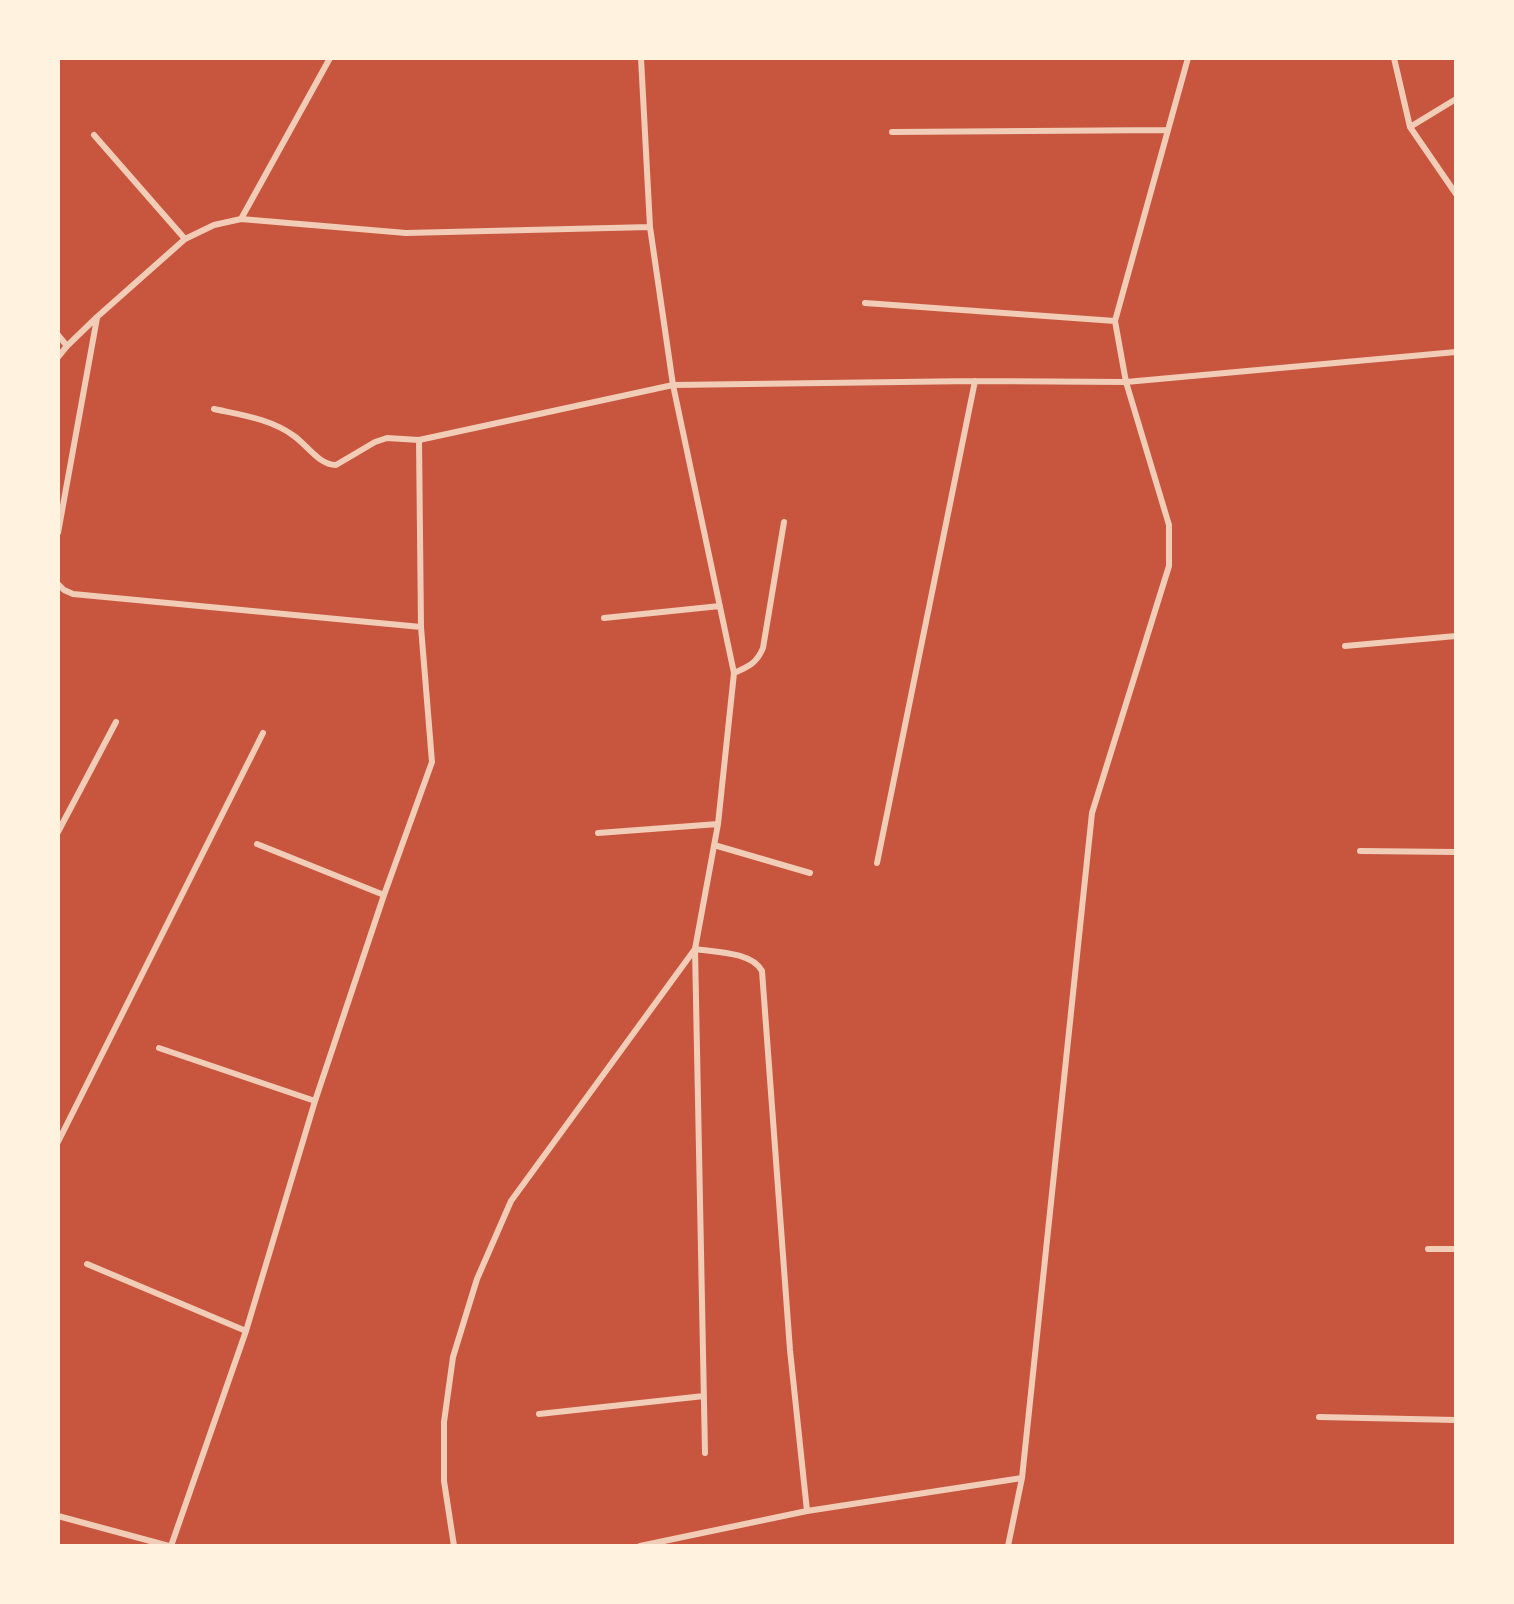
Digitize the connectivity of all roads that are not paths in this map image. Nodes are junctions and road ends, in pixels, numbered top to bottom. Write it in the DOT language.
graph roads {
  1 [pos="330,58"];
  2 [pos="640,58"];
  3 [pos="1188,58"];
  4 [pos="1394,58"];
  5 [pos="1455,99"];
  6 [pos="1410,127"];
  7 [pos="1168,130"];
  8 [pos="892,132"];
  9 [pos="94,135"];
  10 [pos="1455,194"];
  11 [pos="241,219"];
  12 [pos="650,227"];
  13 [pos="185,239"];
  14 [pos="865,303"];
  15 [pos="97,317"];
  16 [pos="1115,321"];
  17 [pos="58,335"];
  18 [pos="67,346"];
  19 [pos="1455,352"];
  20 [pos="58,357"];
  21 [pos="975,381"];
  22 [pos="1126,382"];
  23 [pos="673,385"];
  24 [pos="214,409"];
  25 [pos="419,440"];
  26 [pos="784,522"];
  27 [pos="58,533"];
  28 [pos="58,584"];
  29 [pos="720,606"];
  30 [pos="604,618"];
  31 [pos="421,627"];
  32 [pos="1455,636"];
  33 [pos="1345,646"];
  34 [pos="734,673"];
  35 [pos="116,722"];
  36 [pos="263,733"];
  37 [pos="718,824"];
  38 [pos="58,832"];
  39 [pos="598,833"];
  40 [pos="256,844"];
  41 [pos="714,845"];
  42 [pos="1360,850"];
  43 [pos="1455,852"];
  44 [pos="878,863"];
  45 [pos="810,873"];
  46 [pos="384,895"];
  47 [pos="695,949"];
  48 [pos="159,1048"];
  49 [pos="315,1101"];
  50 [pos="58,1142"];
  51 [pos="1428,1249"];
  52 [pos="1455,1249"];
  53 [pos="87,1264"];
  54 [pos="246,1331"];
  55 [pos="704,1396"];
  56 [pos="539,1414"];
  57 [pos="1319,1417"];
  58 [pos="1455,1420"];
  59 [pos="705,1453"];
  60 [pos="1022,1478"];
  61 [pos="807,1511"];
  62 [pos="58,1516"];
  63 [pos="170,1545"];
  64 [pos="454,1545"];
  65 [pos="640,1545"];
  66 [pos="1008,1545"];
  1 -- 11 [label="street"];
  2 -- 12 [label="street"];
  3 -- 7 [label="street"];
  4 -- 6 [label="street"];
  5 -- 6 [label="street"];
  6 -- 10 [label="street"];
  7 -- 8 [label="street"];
  7 -- 16 [label="street"];
  9 -- 13 [label="street"];
  11 -- 12 [label="street"];
  11 -- 13 [label="street"];
  12 -- 23 [label="street"];
  13 -- 15 [label="street"];
  14 -- 16 [label="street"];
  15 -- 18 [label="street"];
  15 -- 27 [label="street"];
  16 -- 22 [label="street"];
  17 -- 18 [label="street"];
  18 -- 20 [label="street"];
  19 -- 22 [label="street"];
  21 -- 22 [label="street"];
  21 -- 23 [label="street"];
  21 -- 44 [label="street"];
  22 -- 60 [label="street"];
  23 -- 25 [label="street"];
  23 -- 29 [label="street"];
  24 -- 25 [label="street"];
  25 -- 31 [label="street"];
  26 -- 34 [label="street"];
  28 -- 31 [label="street"];
  29 -- 30 [label="street"];
  29 -- 34 [label="street"];
  31 -- 46 [label="street"];
  32 -- 33 [label="street"];
  34 -- 37 [label="street"];
  35 -- 38 [label="street"];
  36 -- 50 [label="street"];
  37 -- 39 [label="street"];
  37 -- 41 [label="street"];
  40 -- 46 [label="street"];
  41 -- 45 [label="street"];
  41 -- 47 [label="street"];
  42 -- 43 [label="street"];
  46 -- 49 [label="street"];
  47 -- 55 [label="street"];
  47 -- 61 [label="street"];
  47 -- 64 [label="street"];
  48 -- 49 [label="street"];
  49 -- 54 [label="street"];
  51 -- 52 [label="street"];
  53 -- 54 [label="street"];
  54 -- 63 [label="street"];
  55 -- 56 [label="street"];
  55 -- 59 [label="street"];
  57 -- 58 [label="street"];
  60 -- 61 [label="street"];
  60 -- 66 [label="street"];
  61 -- 65 [label="street"];
  62 -- 63 [label="street"];
}
